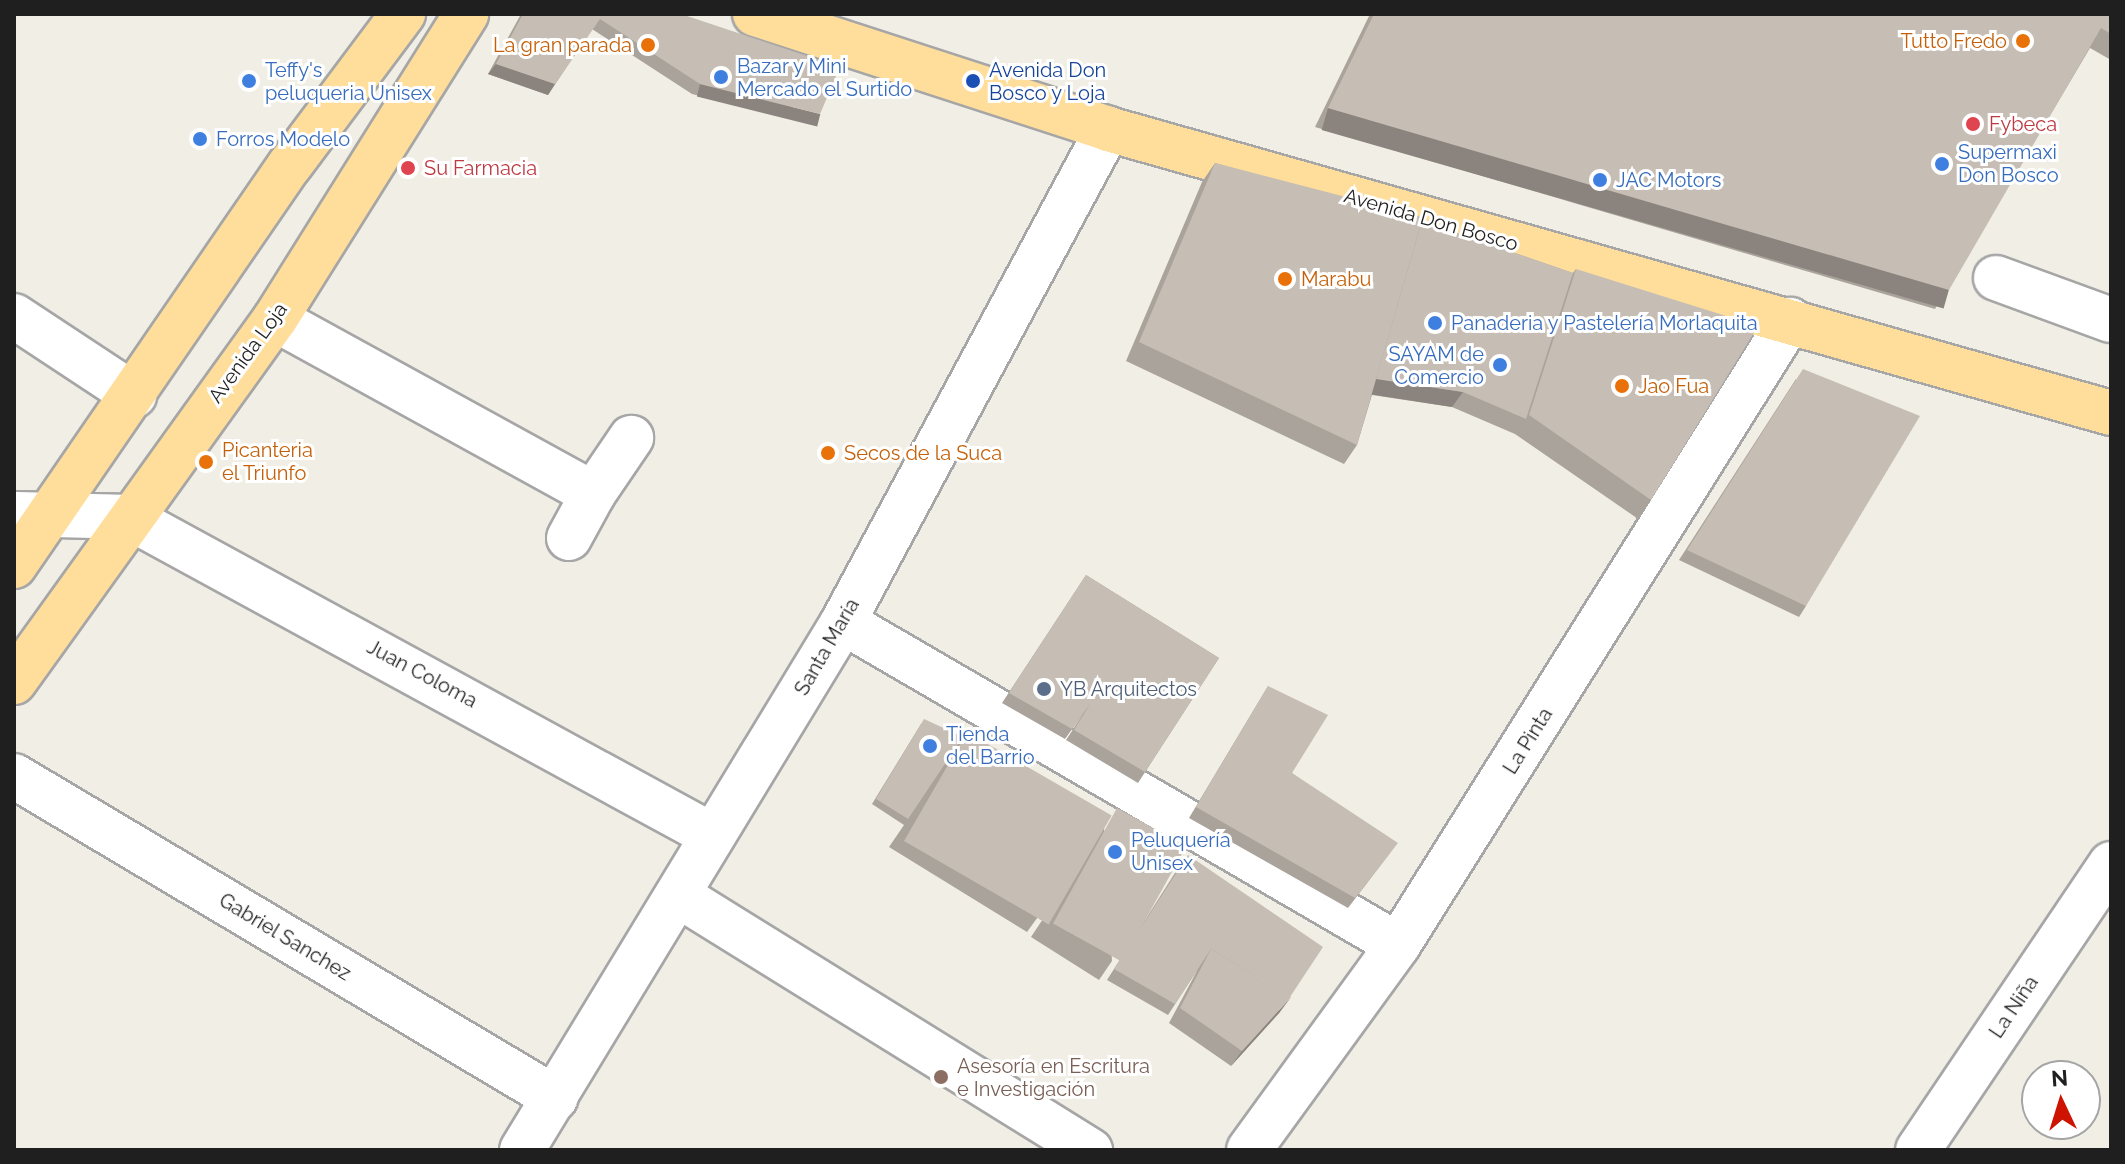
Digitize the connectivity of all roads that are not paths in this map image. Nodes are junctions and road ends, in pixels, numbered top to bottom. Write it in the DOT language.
graph roads {
  1 [pos="403,14"];
  2 [pos="466,14"];
  3 [pos="755,14"];
  4 [pos="1108,129"];
  5 [pos="1996,278"];
  6 [pos="2108,312"];
  7 [pos="14,316"];
  8 [pos="275,319"];
  9 [pos="1790,320"];
  10 [pos="134,395"];
  11 [pos="2111,413"];
  12 [pos="631,438"];
  13 [pos="593,494"];
  14 [pos="33,513"];
  15 [pos="128,517"];
  16 [pos="569,538"];
  17 [pos="14,566"];
  18 [pos="843,622"];
  19 [pos="14,682"];
  20 [pos="14,776"];
  21 [pos="713,836"];
  22 [pos="2111,864"];
  23 [pos="678,895"];
  24 [pos="1398,945"];
  25 [pos="555,1098"];
  26 [pos="522,1150"];
  27 [pos="1090,1150"];
  28 [pos="1249,1150"];
  29 [pos="1918,1150"];
  1 -- 10 [label="main road"];
  2 -- 8 [label="main road, Avenida Loja"];
  3 -- 4 [label="main road, Avenida Don Bosco"];
  4 -- 9 [label="main road, Avenida Don Bosco"];
  4 -- 18 [label="street, Santa María"];
  5 -- 6 [label="street"];
  7 -- 10 [label="street"];
  8 -- 13 [label="street"];
  8 -- 15 [label="main road, Avenida Loja"];
  9 -- 11 [label="main road, Avenida Don Bosco"];
  9 -- 24 [label="street, La Pinta"];
  10 -- 14 [label="main road"];
  12 -- 13 [label="street"];
  13 -- 16 [label="street"];
  14 -- 15 [label="street"];
  14 -- 17 [label="main road"];
  15 -- 19 [label="main road, Avenida Loja"];
  15 -- 21 [label="street, Juan Coloma"];
  18 -- 21 [label="street, Santa María"];
  18 -- 24 [label="street"];
  20 -- 25 [label="street, Gabriel Sanchez"];
  21 -- 23 [label="street, Santa María"];
  22 -- 29 [label="street, La Niña"];
  23 -- 25 [label="street, Santa María"];
  23 -- 27 [label="street"];
  24 -- 28 [label="street, La Pinta"];
  25 -- 26 [label="street, Santa María"];
}
